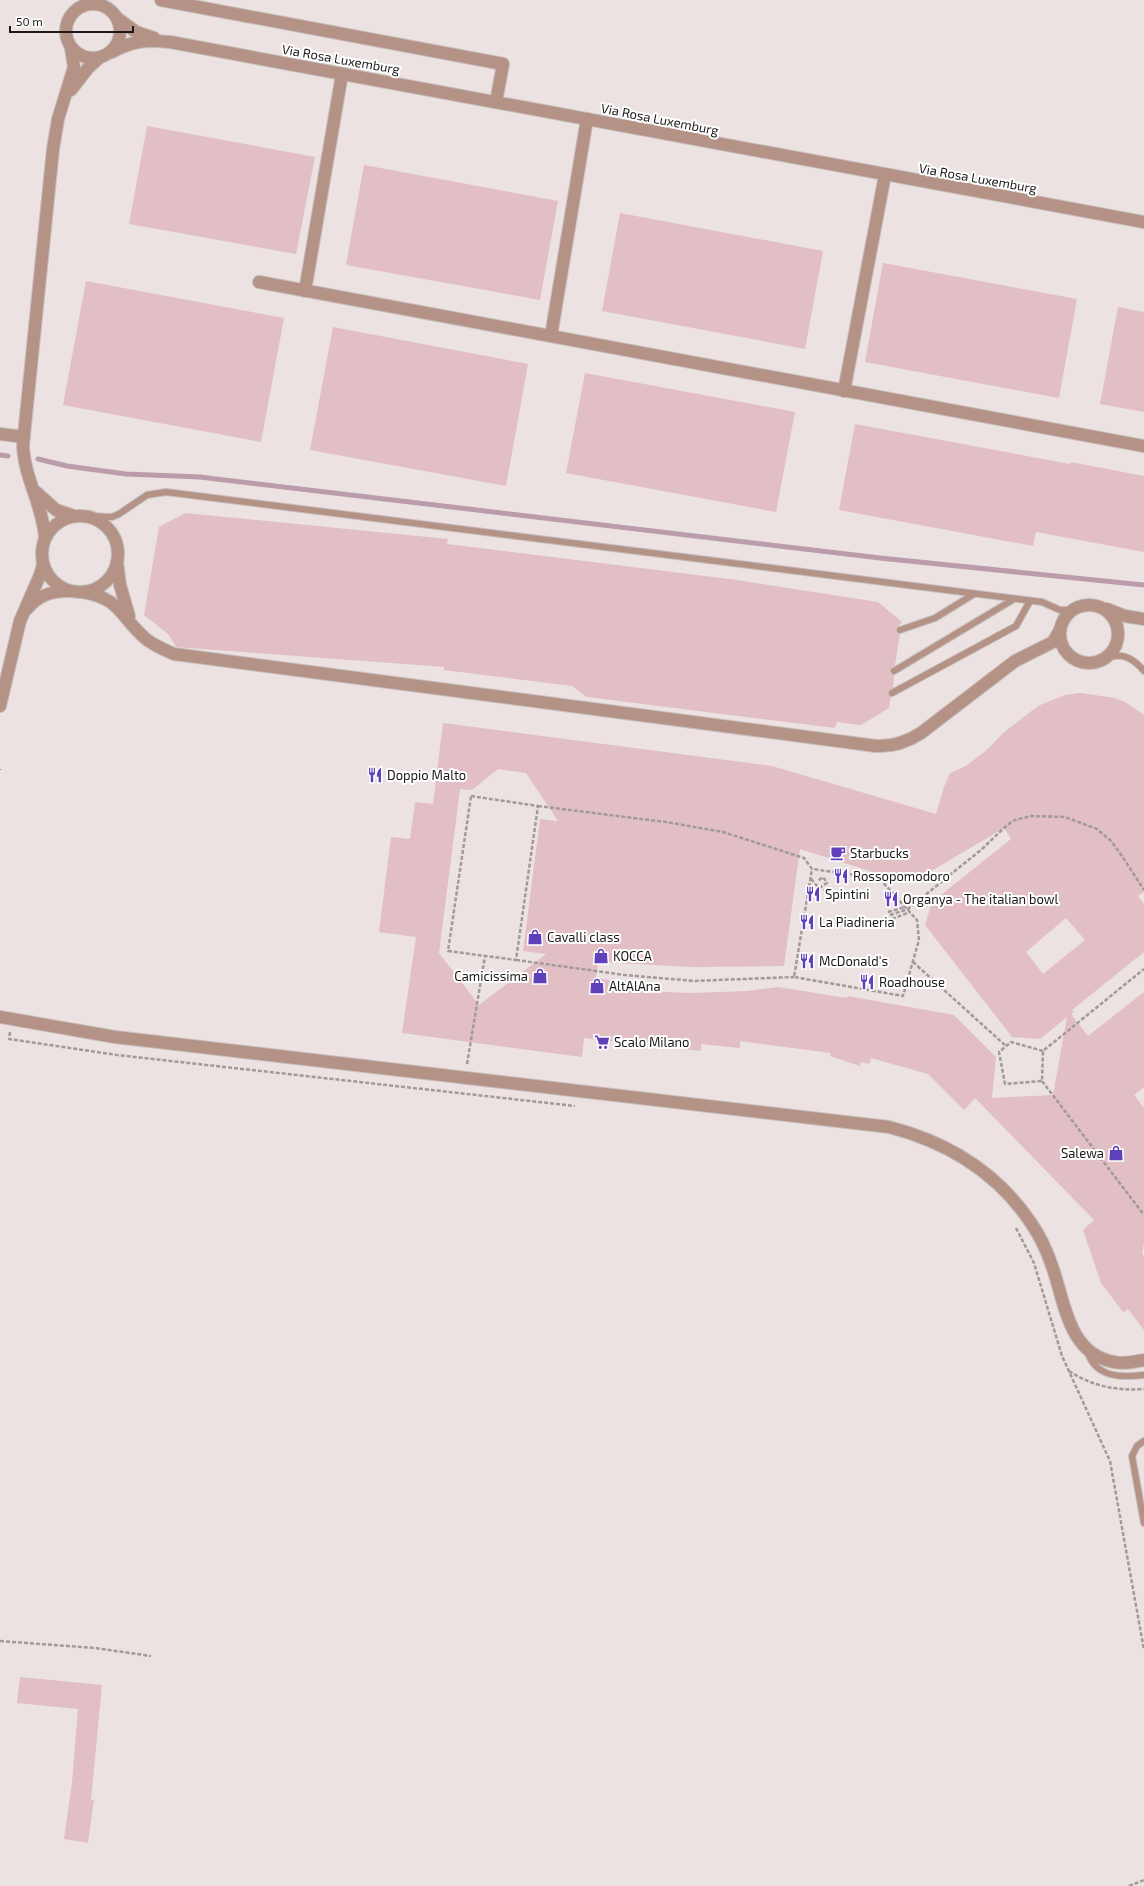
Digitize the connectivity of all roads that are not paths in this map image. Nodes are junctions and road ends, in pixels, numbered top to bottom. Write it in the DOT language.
graph roads {
  1 [pos="74,0"];
  2 [pos="161,0"];
  3 [pos="101,3"];
  4 [pos="71,14"];
  5 [pos="117,18"];
  6 [pos="170,42"];
  7 [pos="71,48"];
  8 [pos="112,52"];
  9 [pos="99,58"];
  10 [pos="342,74"];
  11 [pos="496,102"];
  12 [pos="63,104"];
  13 [pos="587,119"];
  14 [pos="885,175"];
  15 [pos="1144,222"];
  16 [pos="259,282"];
  17 [pos="305,291"];
  18 [pos="551,336"];
  19 [pos="844,391"];
  20 [pos="0,434"];
  21 [pos="24,436"];
  22 [pos="1144,446"];
  23 [pos="31,486"];
  24 [pos="74,516"];
  25 [pos="86,516"];
  26 [pos="45,538"];
  27 [pos="117,562"];
  28 [pos="43,564"];
  29 [pos="69,591"];
  30 [pos="82,592"];
  31 [pos="974,594"];
  32 [pos="1014,599"];
  33 [pos="1030,601"];
  34 [pos="1104,609"];
  35 [pos="1072,610"];
  36 [pos="1144,619"];
  37 [pos="20,621"];
  38 [pos="136,630"];
  39 [pos="900,630"];
  40 [pos="1060,630"];
  41 [pos="1118,636"];
  42 [pos="1033,652"];
  43 [pos="1070,656"];
  44 [pos="1106,658"];
  45 [pos="894,671"];
  46 [pos="1144,671"];
  47 [pos="892,693"];
  48 [pos="0,706"];
  49 [pos="6,1018"];
  50 [pos="1086,1348"];
  51 [pos="1144,1360"];
  52 [pos="1144,1375"];
  53 [pos="1144,1441"];
  54 [pos="1144,1523"];
  1 -- 4 [label="street"];
  2 -- 11 [label="street"];
  3 -- 4 [label="street"];
  3 -- 5 [label="street"];
  4 -- 7 [label="street"];
  5 -- 6 [label="street"];
  5 -- 8 [label="street"];
  6 -- 8 [label="street"];
  6 -- 10 [label="street, Via Rosa Luxemburg"];
  7 -- 9 [label="street"];
  7 -- 12 [label="street"];
  8 -- 9 [label="street"];
  9 -- 12 [label="street"];
  10 -- 11 [label="street, Via Rosa Luxemburg"];
  10 -- 17 [label="street"];
  11 -- 13 [label="street, Via Rosa Luxemburg"];
  12 -- 21 [label="street"];
  13 -- 14 [label="street, Via Rosa Luxemburg"];
  13 -- 18 [label="street"];
  14 -- 15 [label="street, Via Rosa Luxemburg"];
  14 -- 19 [label="street"];
  16 -- 17 [label="street"];
  17 -- 18 [label="street"];
  18 -- 19 [label="street"];
  19 -- 22 [label="street"];
  20 -- 21 [label="street"];
  21 -- 23 [label="street"];
  23 -- 24 [label="street"];
  23 -- 26 [label="street"];
  24 -- 25 [label="street"];
  24 -- 26 [label="street"];
  25 -- 27 [label="street"];
  25 -- 31 [label="lane"];
  26 -- 28 [label="street"];
  27 -- 30 [label="street"];
  27 -- 38 [label="street"];
  28 -- 29 [label="street"];
  28 -- 37 [label="street"];
  29 -- 30 [label="street"];
  29 -- 37 [label="street"];
  30 -- 38 [label="street"];
  31 -- 32 [label="lane"];
  31 -- 39 [label="lane"];
  32 -- 33 [label="lane"];
  32 -- 45 [label="lane"];
  33 -- 35 [label="lane"];
  33 -- 47 [label="lane"];
  34 -- 35 [label="street"];
  34 -- 36 [label="street"];
  34 -- 41 [label="street"];
  35 -- 40 [label="street"];
  36 -- 41 [label="street"];
  37 -- 48 [label="street"];
  38 -- 42 [label="street"];
  40 -- 42 [label="street"];
  40 -- 43 [label="street"];
  41 -- 44 [label="street"];
  42 -- 43 [label="street"];
  43 -- 44 [label="street"];
  44 -- 46 [label="lane"];
  49 -- 50 [label="street"];
  50 -- 51 [label="street"];
  50 -- 52 [label="lane"];
  53 -- 54 [label="lane"];
}
